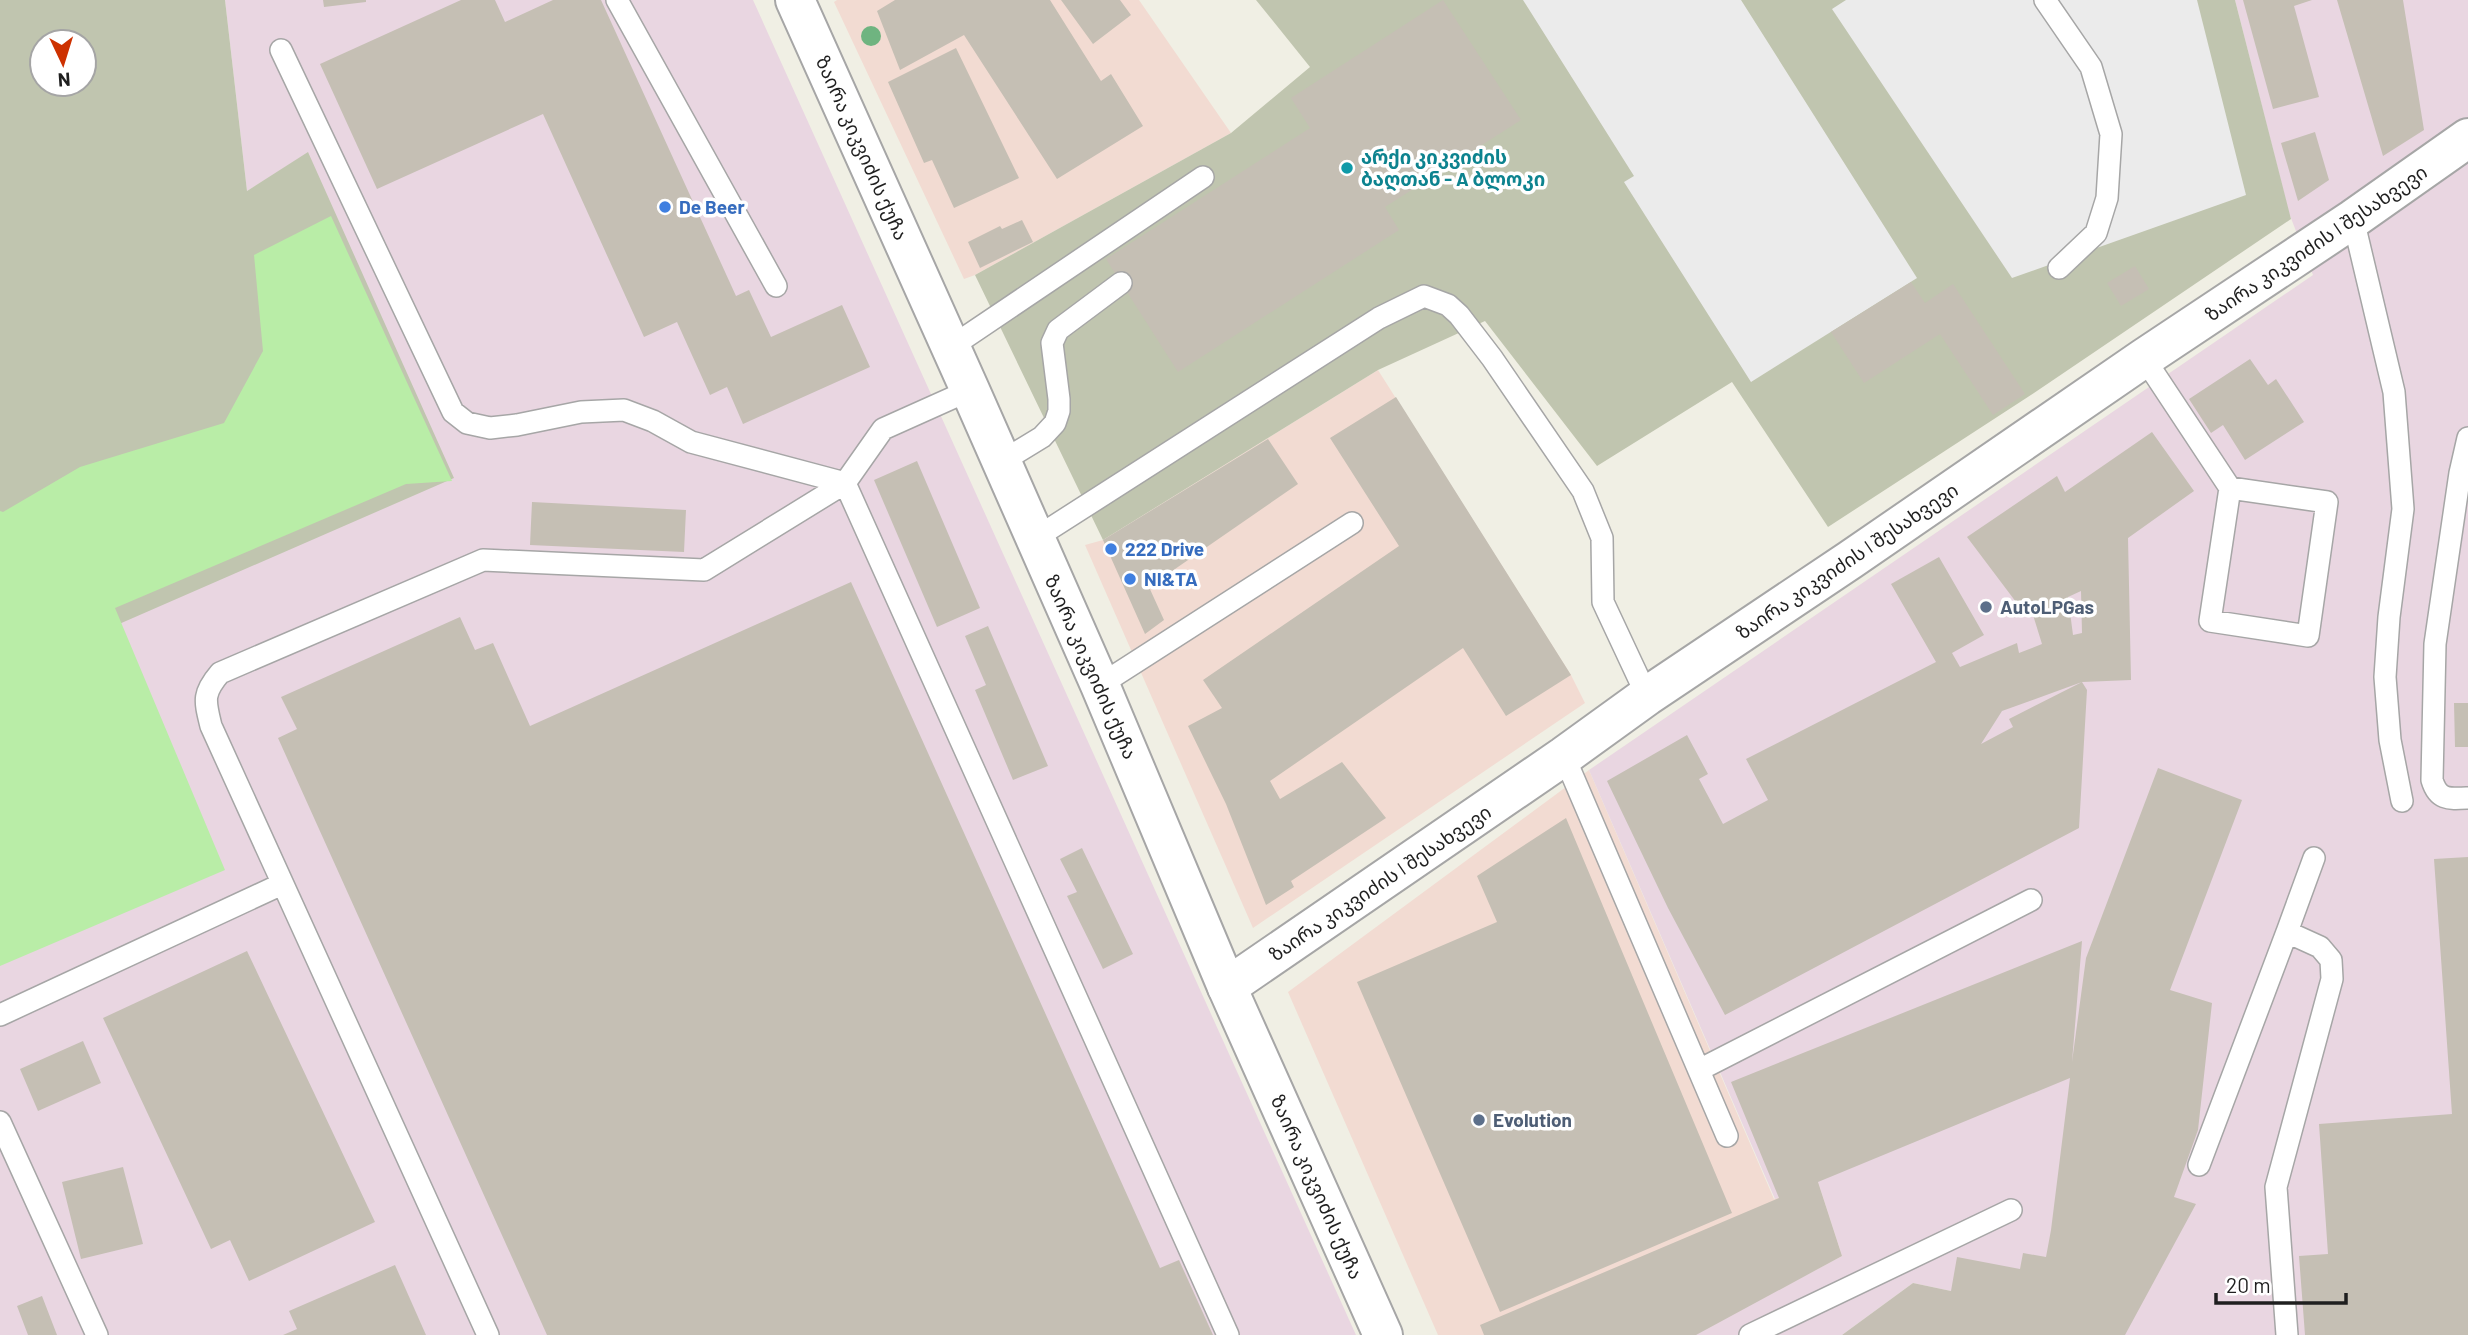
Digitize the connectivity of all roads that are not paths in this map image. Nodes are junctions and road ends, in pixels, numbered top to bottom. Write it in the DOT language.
graph roads {
  1 [pos="617,0"];
  2 [pos="795,0"];
  3 [pos="2045,0"];
  4 [pos="281,50"];
  5 [pos="2468,138"];
  6 [pos="1203,177"];
  7 [pos="2354,219"];
  8 [pos="2059,268"];
  9 [pos="1121,284"];
  10 [pos="776,286"];
  11 [pos="951,346"];
  12 [pos="2144,358"];
  13 [pos="970,390"];
  14 [pos="2468,438"];
  15 [pos="1001,462"];
  16 [pos="845,483"];
  17 [pos="2230,488"];
  18 [pos="1352,523"];
  19 [pos="1034,539"];
  20 [pos="1100,685"];
  21 [pos="1647,696"];
  22 [pos="1564,756"];
  23 [pos="2468,798"];
  24 [pos="2402,801"];
  25 [pos="2314,858"];
  26 [pos="282,884"];
  27 [pos="2031,900"];
  28 [pos="2287,932"];
  29 [pos="1227,987"];
  30 [pos="0,1016"];
  31 [pos="1699,1070"];
  32 [pos="0,1122"];
  33 [pos="1727,1136"];
  34 [pos="2199,1165"];
  35 [pos="2011,1210"];
  36 [pos="97,1335"];
  37 [pos="488,1335"];
  38 [pos="1228,1335"];
  39 [pos="1383,1335"];
  40 [pos="1750,1335"];
  41 [pos="2287,1335"];
  1 -- 10 [label="lane"];
  2 -- 11 [label="street, ზაირა კიკვიძის ქუჩა"];
  3 -- 8 [label="lane"];
  4 -- 16 [label="lane"];
  5 -- 7 [label="street, ზაირა კიკვიძის I შესახვევი"];
  6 -- 11 [label="lane"];
  7 -- 12 [label="street, ზაირა კიკვიძის I შესახვევი"];
  7 -- 24 [label="lane"];
  9 -- 15 [label="lane"];
  11 -- 13 [label="street, ზაირა კიკვიძის ქუჩა"];
  12 -- 17 [label="lane"];
  12 -- 21 [label="street, ზაირა კიკვიძის I შესახვევი"];
  13 -- 15 [label="street, ზაირა კიკვიძის ქუჩა"];
  13 -- 16 [label="lane"];
  14 -- 23 [label="lane"];
  15 -- 19 [label="street, ზაირა კიკვიძის ქუჩა"];
  16 -- 26 [label="lane"];
  16 -- 38 [label="lane"];
  17 -- 17 [label="lane"];
  18 -- 20 [label="lane"];
  19 -- 20 [label="street, ზაირა კიკვიძის ქუჩა"];
  19 -- 21 [label="lane"];
  20 -- 29 [label="street, ზაირა კიკვიძის ქუჩა"];
  21 -- 22 [label="street, ზაირა კიკვიძის I შესახვევი"];
  22 -- 29 [label="street, ზაირა კიკვიძის I შესახვევი"];
  22 -- 31 [label="lane"];
  25 -- 28 [label="lane"];
  26 -- 30 [label="lane"];
  26 -- 37 [label="lane"];
  27 -- 31 [label="lane"];
  28 -- 34 [label="lane"];
  28 -- 41 [label="lane"];
  29 -- 39 [label="street, ზაირა კიკვიძის ქუჩა"];
  31 -- 33 [label="lane"];
  32 -- 36 [label="lane"];
  35 -- 40 [label="lane"];
}
